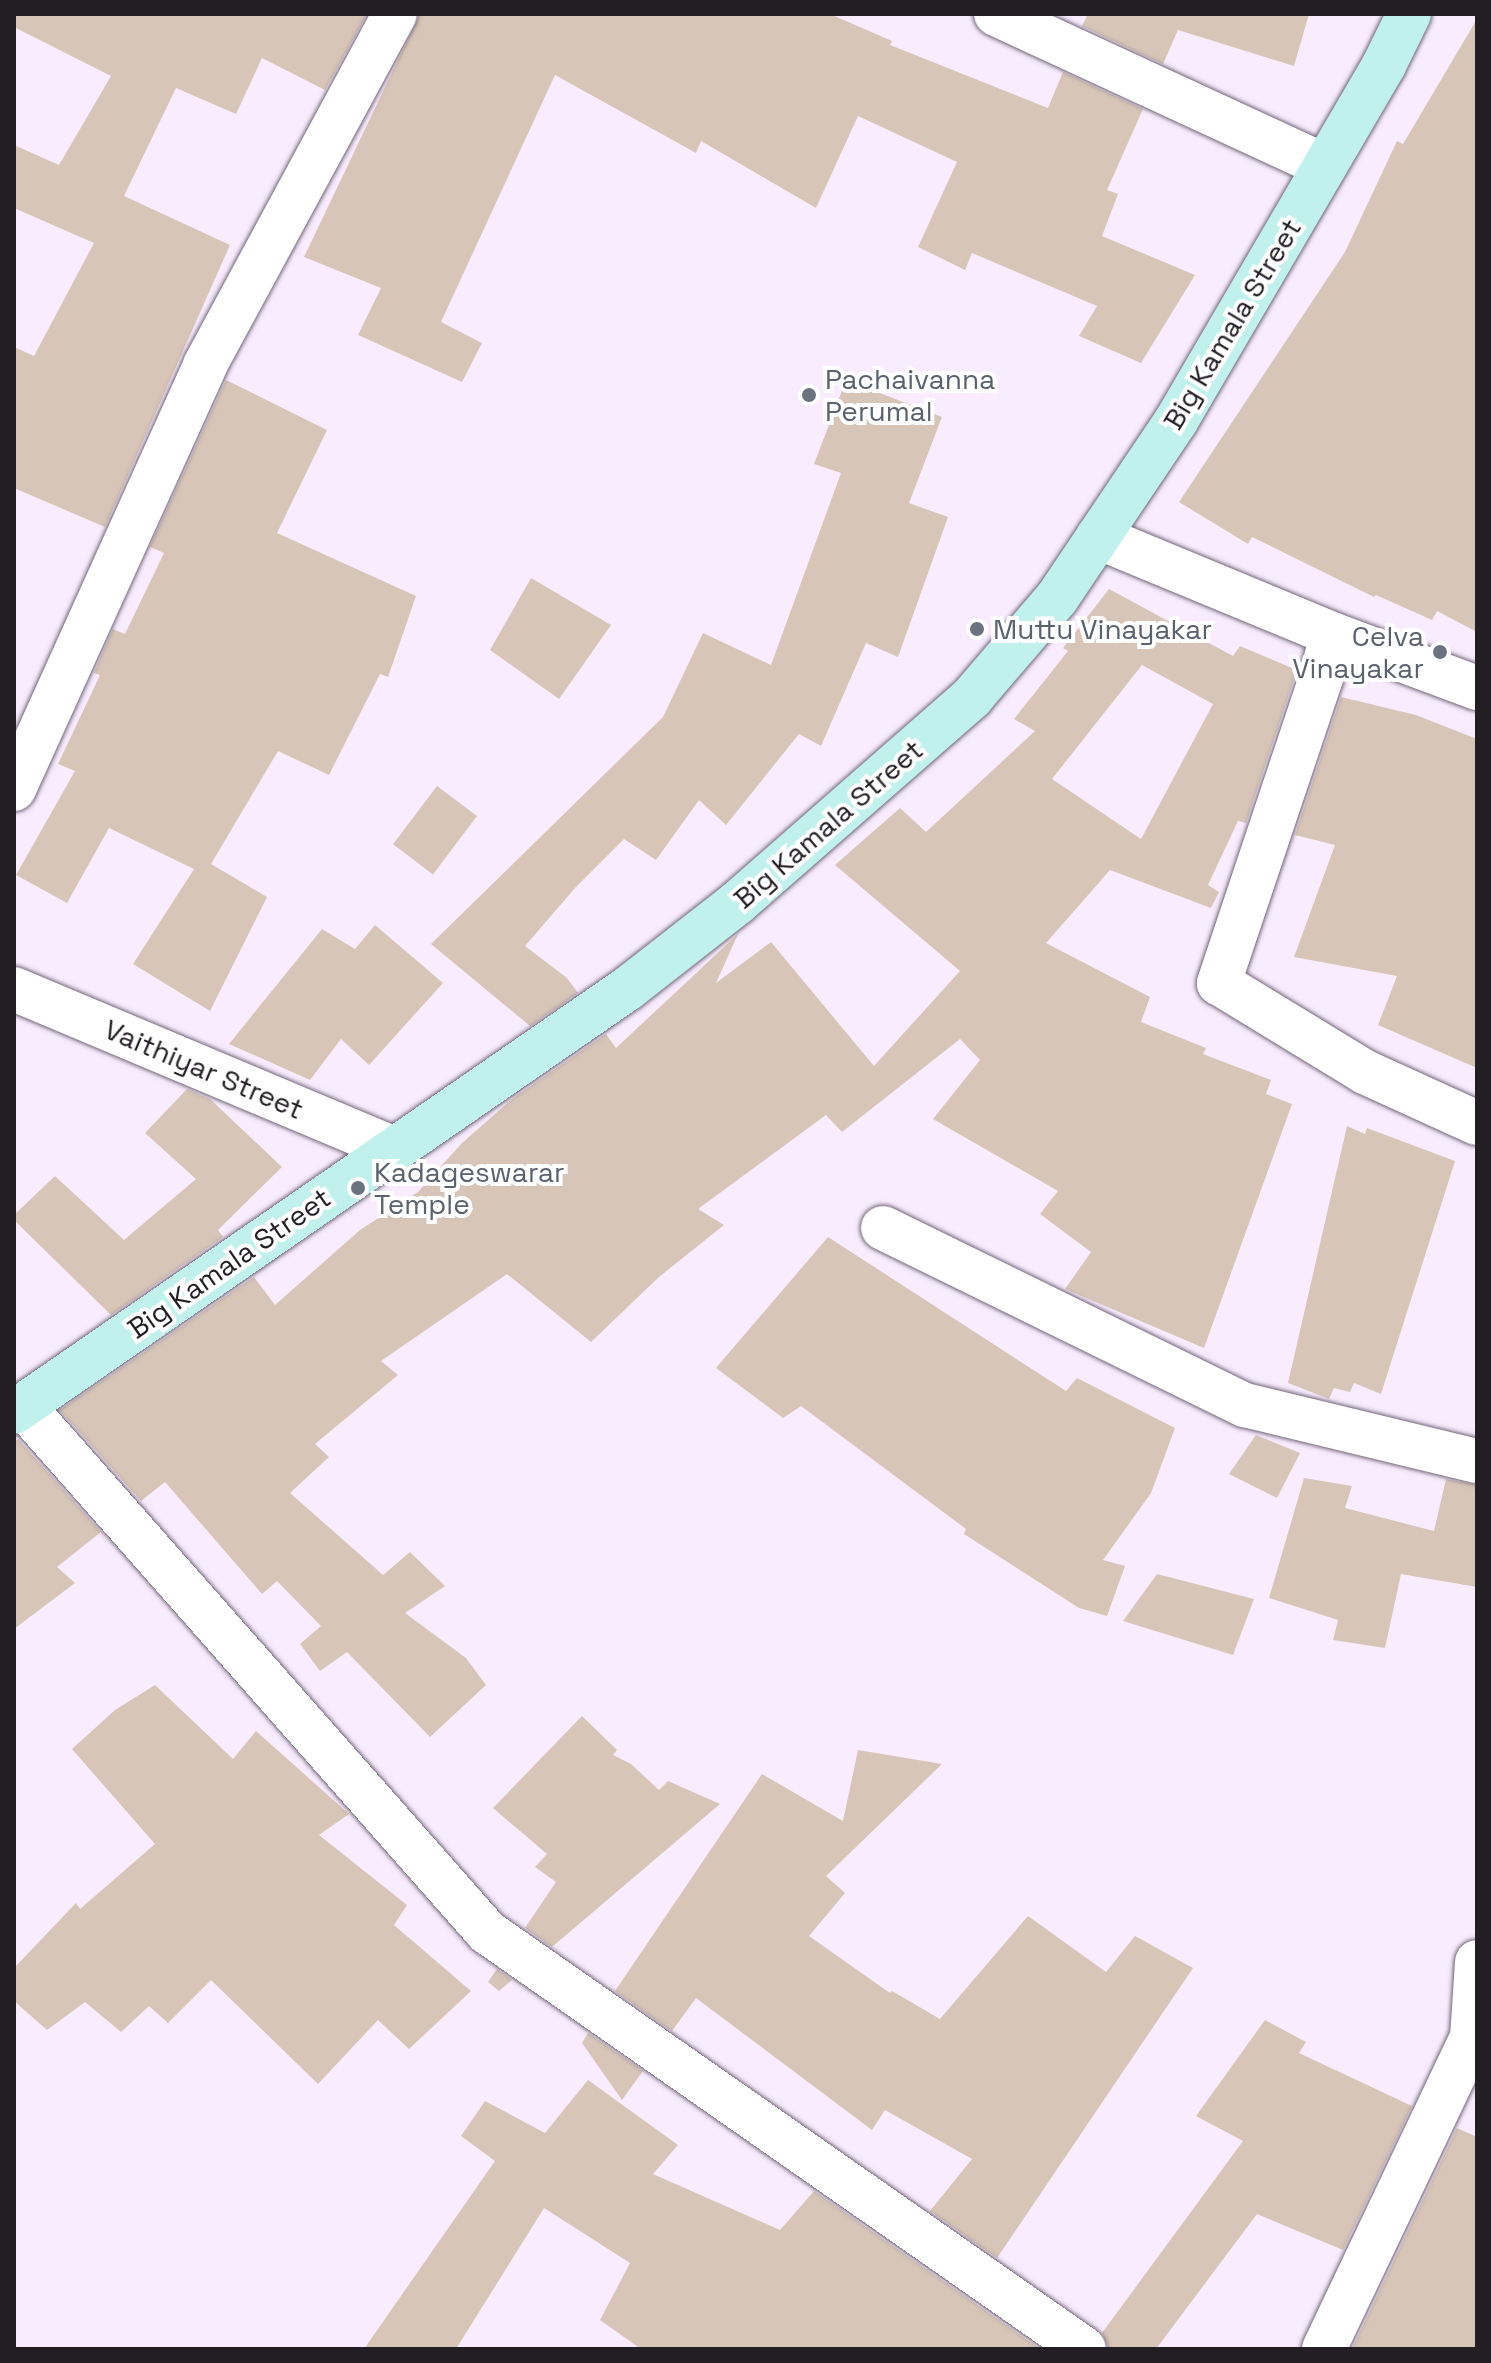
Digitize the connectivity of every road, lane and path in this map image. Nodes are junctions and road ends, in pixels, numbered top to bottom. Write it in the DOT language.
graph roads {
  1 [pos="395,14"];
  2 [pos="996,14"];
  3 [pos="1409,14"];
  4 [pos="1325,166"];
  5 [pos="1098,537"];
  6 [pos="1332,634"];
  7 [pos="1477,688"];
  8 [pos="14,789"];
  9 [pos="14,989"];
  10 [pos="1477,1123"];
  11 [pos="394,1149"];
  12 [pos="883,1228"];
  13 [pos="18,1409"];
  14 [pos="1477,1461"];
  15 [pos="1477,1962"];
  16 [pos="1084,2349"];
  17 [pos="1324,2349"];
  1 -- 8 [label="street"];
  2 -- 4 [label="street"];
  3 -- 4 [label="main road, Big Kamala Street"];
  4 -- 5 [label="main road, Big Kamala Street"];
  5 -- 6 [label="street"];
  5 -- 11 [label="main road, Big Kamala Street"];
  6 -- 7 [label="street"];
  6 -- 10 [label="street"];
  9 -- 11 [label="street, Vaithiyar Street"];
  11 -- 13 [label="main road, Big Kamala Street"];
  12 -- 14 [label="street"];
  13 -- 16 [label="street"];
  15 -- 17 [label="street"];
}
